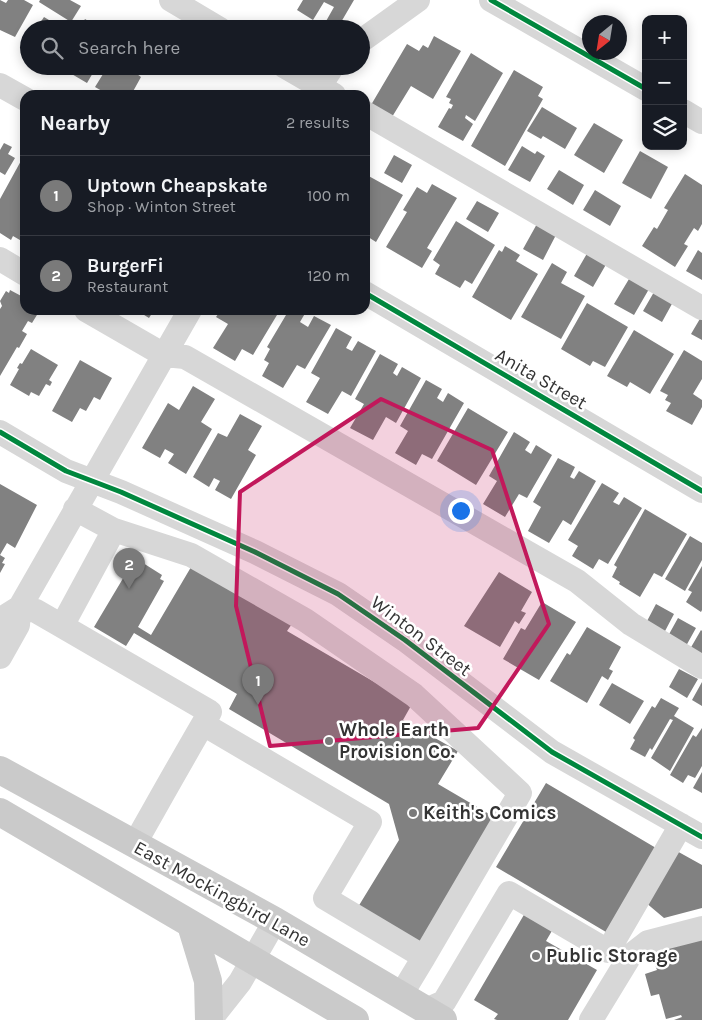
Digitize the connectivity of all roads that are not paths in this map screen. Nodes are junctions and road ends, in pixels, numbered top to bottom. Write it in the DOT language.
graph roads {
  1 [pos="171,0"];
  2 [pos="418,0"];
  3 [pos="491,0"];
  4 [pos="205,20"];
  5 [pos="370,35"];
  6 [pos="297,75"];
  7 [pos="329,75"];
  8 [pos="0,85"];
  9 [pos="642,87"];
  10 [pos="319,90"];
  11 [pos="323,90"];
  12 [pos="20,96"];
  13 [pos="687,113"];
  14 [pos="370,116"];
  15 [pos="702,121"];
  16 [pos="0,259"];
  17 [pos="20,271"];
  18 [pos="370,295"];
  19 [pos="702,308"];
  20 [pos="95,315"];
  21 [pos="187,315"];
  22 [pos="164,355"];
  23 [pos="0,432"];
  24 [pos="91,481"];
  25 [pos="702,491"];
  26 [pos="75,509"];
  27 [pos="114,530"];
  28 [pos="11,612"];
  29 [pos="62,626"];
  30 [pos="0,657"];
  31 [pos="702,667"];
  32 [pos="203,724"];
  33 [pos="0,770"];
  34 [pos="0,812"];
  35 [pos="681,825"];
  36 [pos="702,837"];
  37 [pos="134,845"];
  38 [pos="114,879"];
  39 [pos="275,921"];
  40 [pos="191,925"];
  41 [pos="702,928"];
  42 [pos="424,957"];
  43 [pos="252,962"];
  44 [pos="401,995"];
  45 [pos="430,1017"];
  46 [pos="210,1020"];
  47 [pos="354,1020"];
  48 [pos="591,1020"];
  1 -- 4 [label="street"];
  2 -- 5 [label="street"];
  3 -- 9 [label="street"];
  6 -- 10 [label="street"];
  7 -- 11 [label="street"];
  8 -- 12 [label="street"];
  13 -- 15 [label="street"];
  14 -- 19 [label="street"];
  16 -- 17 [label="street"];
  18 -- 25 [label="street, Anita Street"];
  20 -- 22 [label="street"];
  21 -- 22 [label="street"];
  22 -- 24 [label="street"];
  22 -- 31 [label="street"];
  23 -- 24 [label="street, Winton Street"];
  24 -- 26 [label="street"];
  24 -- 35 [label="street, Winton Street"];
  26 -- 27 [label="street"];
  26 -- 28 [label="street"];
  27 -- 29 [label="street"];
  27 -- 42 [label="street"];
  28 -- 29 [label="street"];
  28 -- 30 [label="street"];
  29 -- 32 [label="street"];
  32 -- 37 [label="street"];
  32 -- 42 [label="street"];
  33 -- 37 [label="main road, East Mockingbird Lane"];
  34 -- 38 [label="main road"];
  35 -- 36 [label="street, Winton Street"];
  35 -- 45 [label="street"];
  37 -- 38 [label="main road"];
  37 -- 39 [label="main road, East Mockingbird Lane"];
  38 -- 40 [label="main road"];
  39 -- 43 [label="street"];
  39 -- 44 [label="main road, East Mockingbird Lane"];
  40 -- 43 [label="main road"];
  40 -- 46 [label="main road"];
  41 -- 48 [label="street"];
  42 -- 44 [label="street"];
  43 -- 46 [label="street"];
  43 -- 47 [label="main road"];
  44 -- 45 [label="main road, East Mockingbird Lane"];
}
